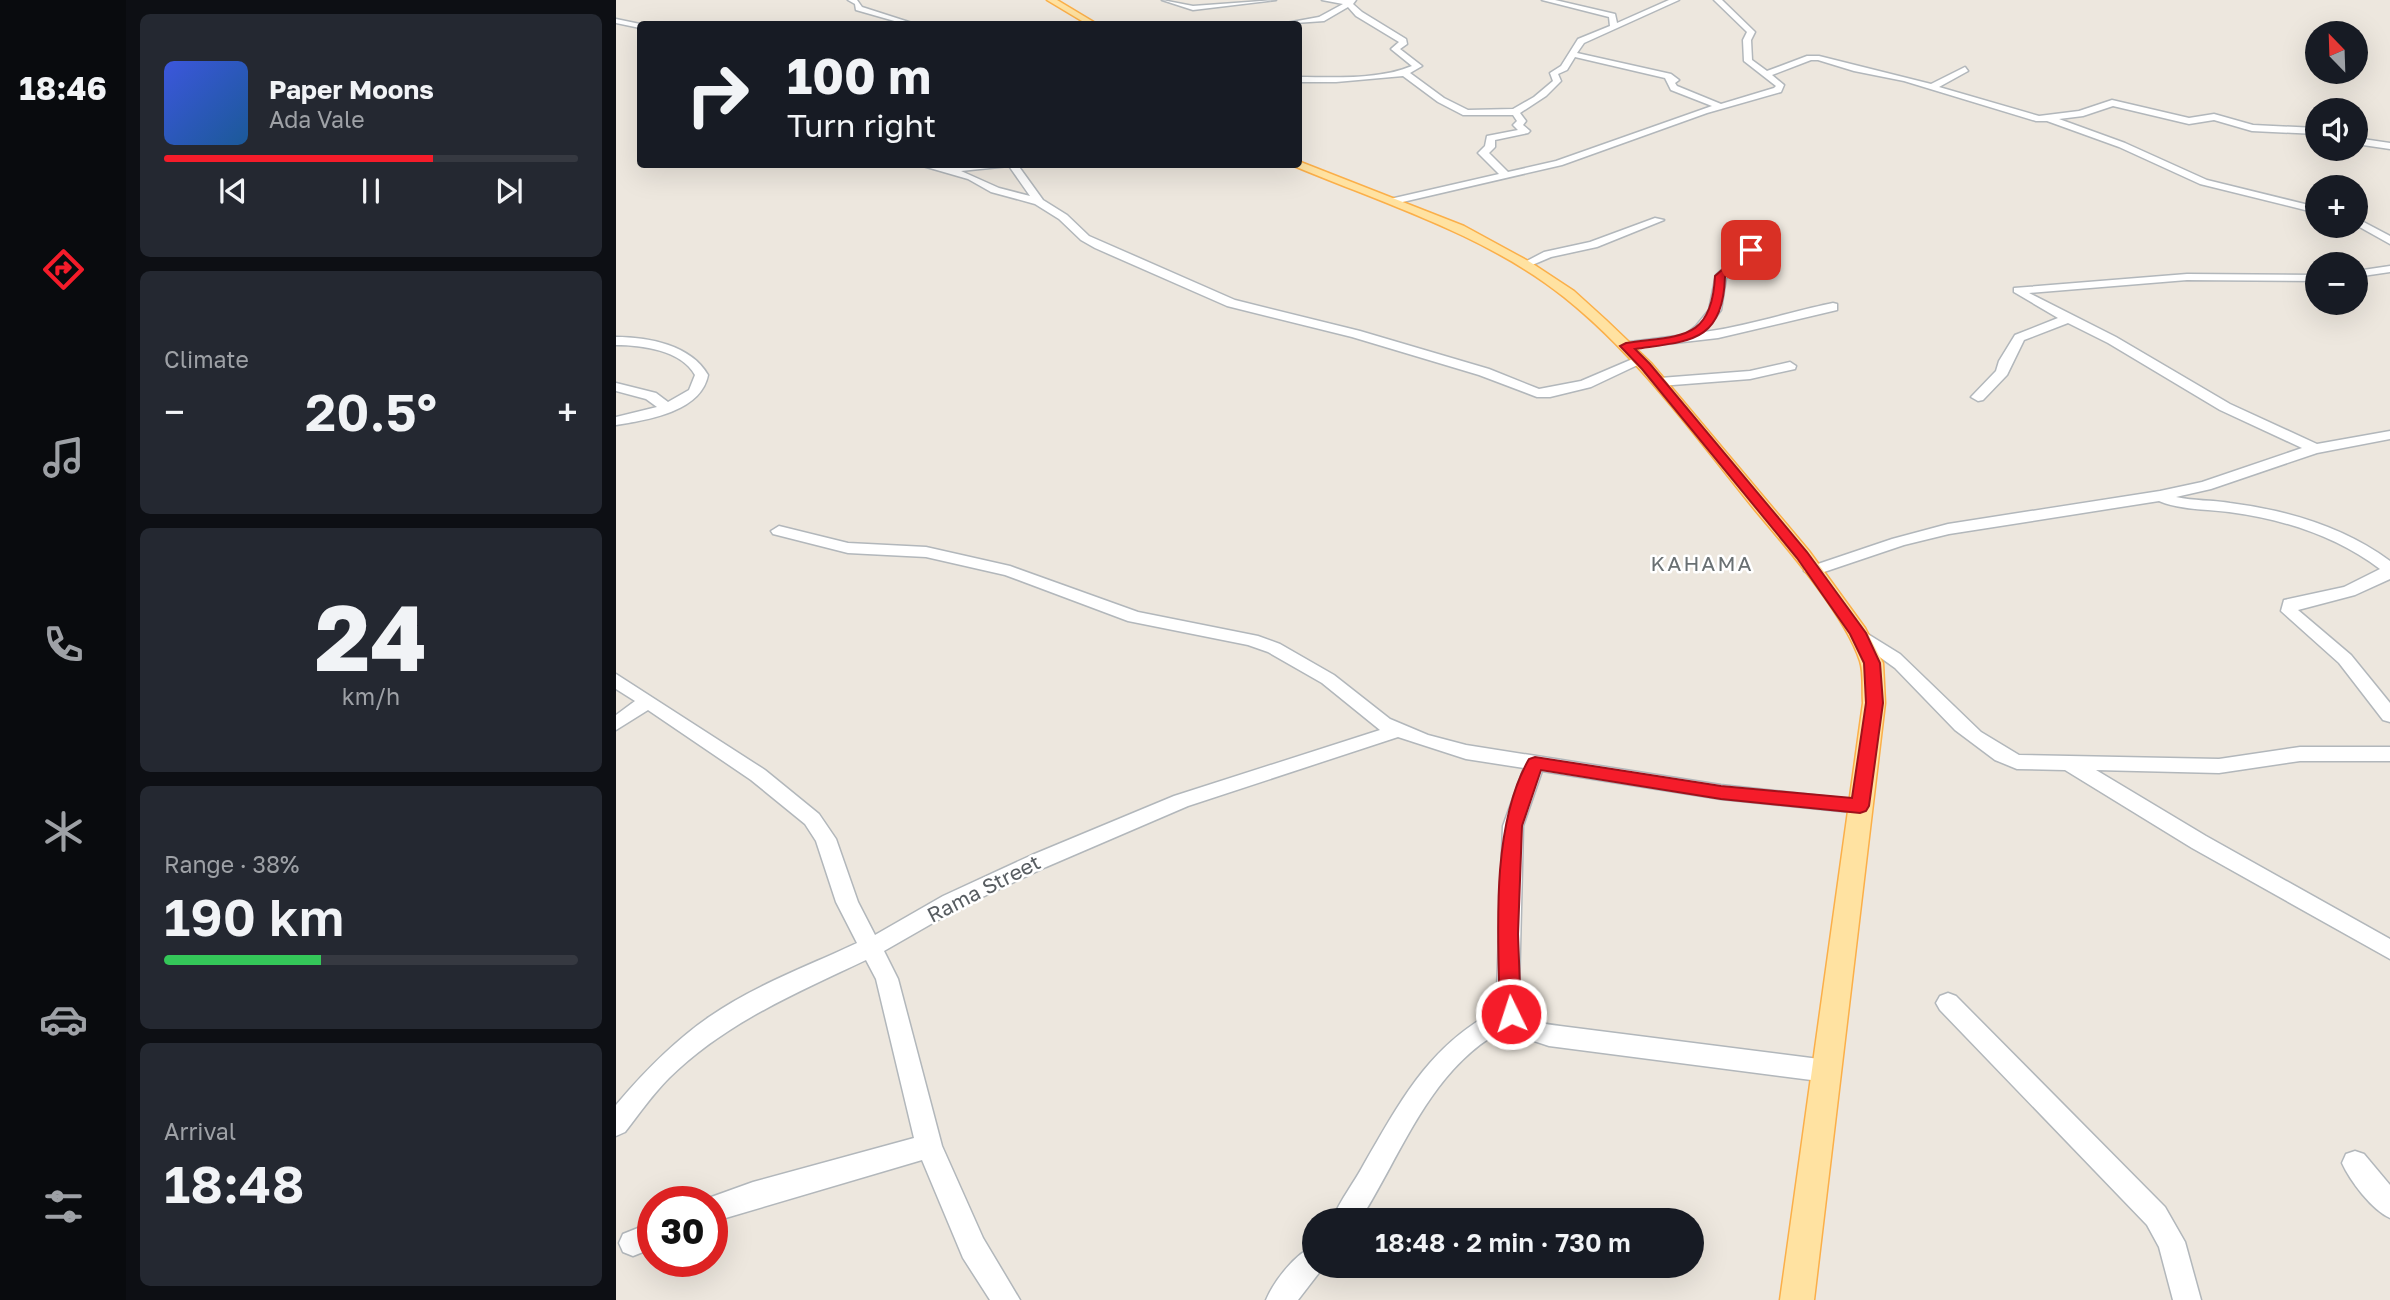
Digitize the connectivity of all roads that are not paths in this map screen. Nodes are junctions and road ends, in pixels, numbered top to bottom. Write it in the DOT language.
graph roads {
  1 [pos="852,0"];
  2 [pos="1051,0"];
  3 [pos="1166,0"];
  4 [pos="1272,0"];
  5 [pos="1326,0"];
  6 [pos="1546,0"];
  7 [pos="1675,0"];
  8 [pos="1718,0"];
  9 [pos="1352,2"];
  10 [pos="616,21"];
  11 [pos="901,21"];
  12 [pos="1088,21"];
  13 [pos="1302,22"];
  14 [pos="637,25"];
  15 [pos="1614,28"];
  16 [pos="1572,54"];
  17 [pos="1965,69"];
  18 [pos="1402,73"];
  19 [pos="1768,74"];
  20 [pos="1302,79"];
  21 [pos="1932,86"];
  22 [pos="1719,106"];
  23 [pos="1515,112"];
  24 [pos="2049,119"];
  25 [pos="2305,130"];
  26 [pos="2368,143"];
  27 [pos="2390,146"];
  28 [pos="1302,166"];
  29 [pos="940,168"];
  30 [pos="957,168"];
  31 [pos="1015,168"];
  32 [pos="945,169"];
  33 [pos="1505,175"];
  34 [pos="1394,201"];
  35 [pos="1039,202"];
  36 [pos="2305,207"];
  37 [pos="1659,220"];
  38 [pos="2368,229"];
  39 [pos="1762,238"];
  40 [pos="2390,241"];
  41 [pos="1525,265"];
  42 [pos="2390,268"];
  43 [pos="2369,273"];
  44 [pos="2305,278"];
  45 [pos="2390,281"];
  46 [pos="1833,307"];
  47 [pos="2070,318"];
  48 [pos="1685,338"];
  49 [pos="616,341"];
  50 [pos="1633,354"];
  51 [pos="1790,366"];
  52 [pos="1660,382"];
  53 [pos="616,387"];
  54 [pos="1978,397"];
  55 [pos="666,407"];
  56 [pos="616,421"];
  57 [pos="2390,435"];
  58 [pos="2315,449"];
  59 [pos="2160,496"];
  60 [pos="779,531"];
  61 [pos="1812,571"];
  62 [pos="1858,633"];
  63 [pos="616,680"];
  64 [pos="647,702"];
  65 [pos="2390,716"];
  66 [pos="616,724"];
  67 [pos="1397,731"];
  68 [pos="2390,754"];
  69 [pos="2066,762"];
  70 [pos="1535,763"];
  71 [pos="1860,806"];
  72 [pos="871,948"];
  73 [pos="2390,950"];
  74 [pos="1948,1003"];
  75 [pos="1511,1014"];
  76 [pos="1827,1071"];
  77 [pos="616,1124"];
  78 [pos="929,1146"];
  79 [pos="2355,1163"];
  80 [pos="728,1204"];
  81 [pos="2390,1205"];
  82 [pos="1352,1208"];
  83 [pos="1302,1273"];
  84 [pos="1006,1300"];
  85 [pos="1280,1300"];
  86 [pos="1797,1300"];
  87 [pos="2187,1300"];
  1 -- 11 [label="street"];
  2 -- 12 [label="main road"];
  3 -- 4 [label="street"];
  5 -- 9 [label="street"];
  6 -- 15 [label="street"];
  7 -- 15 [label="street"];
  8 -- 19 [label="street"];
  9 -- 13 [label="street"];
  9 -- 18 [label="street"];
  10 -- 14 [label="street"];
  15 -- 16 [label="street"];
  16 -- 22 [label="street"];
  16 -- 23 [label="street"];
  17 -- 21 [label="street"];
  18 -- 20 [label="street"];
  18 -- 23 [label="street"];
  19 -- 21 [label="street"];
  19 -- 22 [label="street"];
  21 -- 24 [label="street"];
  22 -- 33 [label="street"];
  23 -- 33 [label="street"];
  24 -- 25 [label="street"];
  24 -- 36 [label="street"];
  26 -- 27 [label="street"];
  28 -- 34 [label="main road"];
  29 -- 32 [label="street"];
  30 -- 32 [label="street"];
  31 -- 35 [label="street"];
  32 -- 35 [label="street"];
  33 -- 34 [label="street"];
  34 -- 41 [label="main road"];
  35 -- 50 [label="street"];
  37 -- 41 [label="street"];
  38 -- 40 [label="street"];
  39 -- 48 [label="street"];
  41 -- 50 [label="main road"];
  42 -- 43 [label="street"];
  43 -- 45 [label="street"];
  44 -- 47 [label="street"];
  46 -- 48 [label="street"];
  47 -- 54 [label="street"];
  47 -- 58 [label="street"];
  48 -- 50 [label="street"];
  49 -- 55 [label="street"];
  50 -- 52 [label="main road"];
  51 -- 52 [label="street"];
  52 -- 61 [label="main road"];
  53 -- 55 [label="street"];
  55 -- 56 [label="street"];
  57 -- 58 [label="street"];
  58 -- 59 [label="street"];
  59 -- 61 [label="street"];
  59 -- 65 [label="street"];
  60 -- 67 [label="street"];
  61 -- 62 [label="main road"];
  62 -- 69 [label="street"];
  62 -- 71 [label="main road"];
  63 -- 64 [label="street"];
  64 -- 66 [label="street"];
  64 -- 72 [label="street"];
  67 -- 70 [label="street"];
  67 -- 72 [label="street, Rama Street"];
  68 -- 69 [label="street"];
  69 -- 73 [label="street"];
  70 -- 71 [label="street"];
  70 -- 75 [label="street"];
  71 -- 76 [label="main road"];
  72 -- 77 [label="street, Rama Street"];
  72 -- 78 [label="street"];
  74 -- 87 [label="street"];
  75 -- 76 [label="street"];
  75 -- 82 [label="street"];
  76 -- 86 [label="main road"];
  78 -- 80 [label="street"];
  78 -- 84 [label="street"];
  79 -- 81 [label="street"];
  83 -- 85 [label="street"];
}
